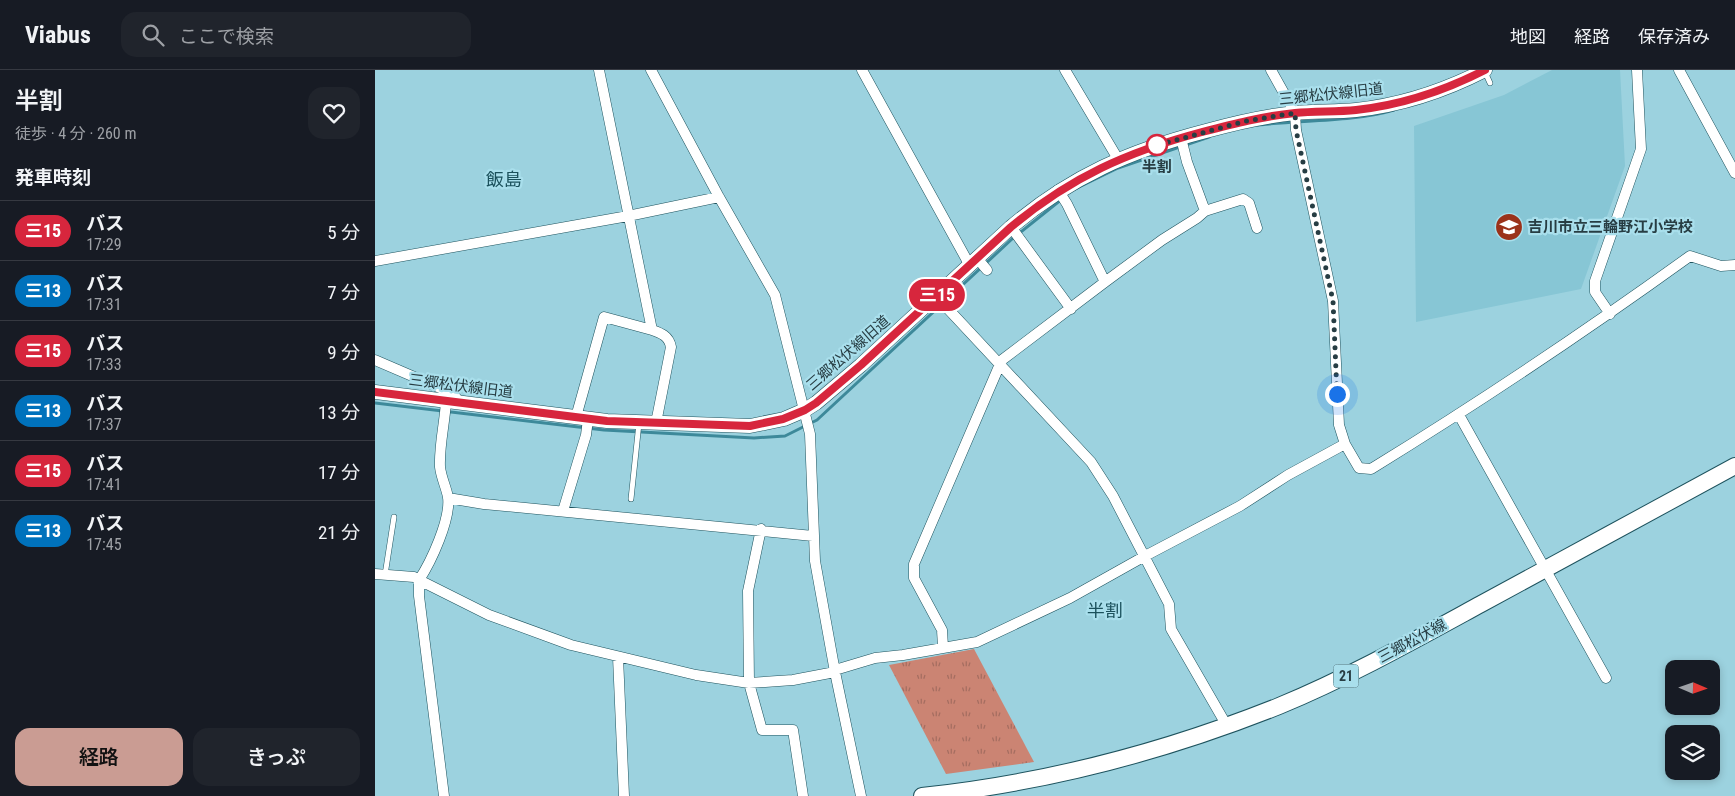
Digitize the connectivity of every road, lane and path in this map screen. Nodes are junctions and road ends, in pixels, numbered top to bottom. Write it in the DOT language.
graph roads {
  1 [pos="599,70"];
  2 [pos="651,70"];
  3 [pos="862,70"];
  4 [pos="1065,70"];
  5 [pos="1271,70"];
  6 [pos="1637,70"];
  7 [pos="1679,70"];
  8 [pos="1487,74"];
  9 [pos="1295,121"];
  10 [pos="1182,140"];
  11 [pos="1118,159"];
  12 [pos="1735,173"];
  13 [pos="719,197"];
  14 [pos="1062,197"];
  15 [pos="1205,211"];
  16 [pos="628,216"];
  17 [pos="1257,228"];
  18 [pos="1015,233"];
  19 [pos="375,261"];
  20 [pos="978,263"];
  21 [pos="1735,264"];
  22 [pos="1105,282"];
  23 [pos="938,298"];
  24 [pos="1071,309"];
  25 [pos="1610,314"];
  26 [pos="652,330"];
  27 [pos="375,360"];
  28 [pos="999,363"];
  29 [pos="375,392"];
  30 [pos="451,403"];
  31 [pos="805,414"];
  32 [pos="1459,415"];
  33 [pos="584,420"];
  34 [pos="656,423"];
  35 [pos="639,425"];
  36 [pos="1345,444"];
  37 [pos="1735,466"];
  38 [pos="448,498"];
  39 [pos="631,499"];
  40 [pos="563,511"];
  41 [pos="395,517"];
  42 [pos="761,530"];
  43 [pos="813,536"];
  44 [pos="1145,556"];
  45 [pos="1546,569"];
  46 [pos="380,574"];
  47 [pos="419,580"];
  48 [pos="943,647"];
  49 [pos="618,657"];
  50 [pos="835,671"];
  51 [pos="1607,678"];
  52 [pos="749,683"];
  53 [pos="1227,726"];
  54 [pos="445,796"];
  55 [pos="624,796"];
  56 [pos="803,796"];
  57 [pos="861,796"];
  58 [pos="922,796"];
  1 -- 16 [label="street"];
  2 -- 13 [label="street"];
  3 -- 20 [label="street"];
  4 -- 11 [label="street"];
  5 -- 9 [label="street"];
  6 -- 25 [label="street"];
  7 -- 12 [label="street"];
  8 -- 9 [label="street, 三郷松伏線旧道"];
  9 -- 10 [label="street, 三郷松伏線旧道"];
  9 -- 36 [label="street"];
  10 -- 11 [label="street, 三郷松伏線旧道"];
  10 -- 15 [label="street"];
  11 -- 14 [label="street, 三郷松伏線旧道"];
  13 -- 16 [label="street"];
  13 -- 31 [label="street"];
  14 -- 18 [label="street, 三郷松伏線旧道"];
  14 -- 22 [label="street"];
  15 -- 17 [label="street"];
  15 -- 22 [label="street"];
  16 -- 19 [label="street"];
  16 -- 26 [label="street"];
  18 -- 20 [label="street, 三郷松伏線旧道"];
  18 -- 24 [label="street"];
  20 -- 23 [label="street, 三郷松伏線旧道"];
  21 -- 25 [label="street"];
  22 -- 24 [label="street"];
  23 -- 28 [label="street"];
  23 -- 31 [label="street, 三郷松伏線旧道"];
  24 -- 28 [label="street"];
  25 -- 32 [label="street"];
  26 -- 33 [label="street"];
  26 -- 34 [label="street"];
  27 -- 30 [label="street"];
  28 -- 44 [label="street"];
  28 -- 48 [label="street"];
  29 -- 30 [label="street, 三郷松伏線旧道"];
  30 -- 33 [label="street, 三郷松伏線旧道"];
  30 -- 38 [label="street"];
  31 -- 34 [label="street, 三郷松伏線旧道"];
  31 -- 43 [label="street"];
  32 -- 36 [label="street"];
  32 -- 45 [label="street"];
  33 -- 35 [label="street, 三郷松伏線旧道"];
  33 -- 40 [label="street"];
  34 -- 35 [label="street, 三郷松伏線旧道"];
  35 -- 39 [label="lane"];
  36 -- 44 [label="street"];
  37 -- 45 [label="main road, 三郷松伏線 / 21"];
  38 -- 40 [label="street"];
  38 -- 47 [label="street"];
  40 -- 42 [label="street"];
  41 -- 46 [label="lane"];
  42 -- 43 [label="street"];
  42 -- 52 [label="street"];
  43 -- 50 [label="street"];
  44 -- 48 [label="street"];
  44 -- 53 [label="street"];
  45 -- 51 [label="street"];
  45 -- 53 [label="main road, 三郷松伏線 / 21"];
  46 -- 47 [label="street"];
  47 -- 49 [label="street"];
  47 -- 54 [label="street"];
  48 -- 50 [label="street"];
  49 -- 52 [label="street"];
  49 -- 55 [label="street"];
  50 -- 52 [label="street"];
  50 -- 57 [label="street"];
  52 -- 56 [label="street"];
  53 -- 58 [label="main road, 三郷松伏線 / 21"];
}
